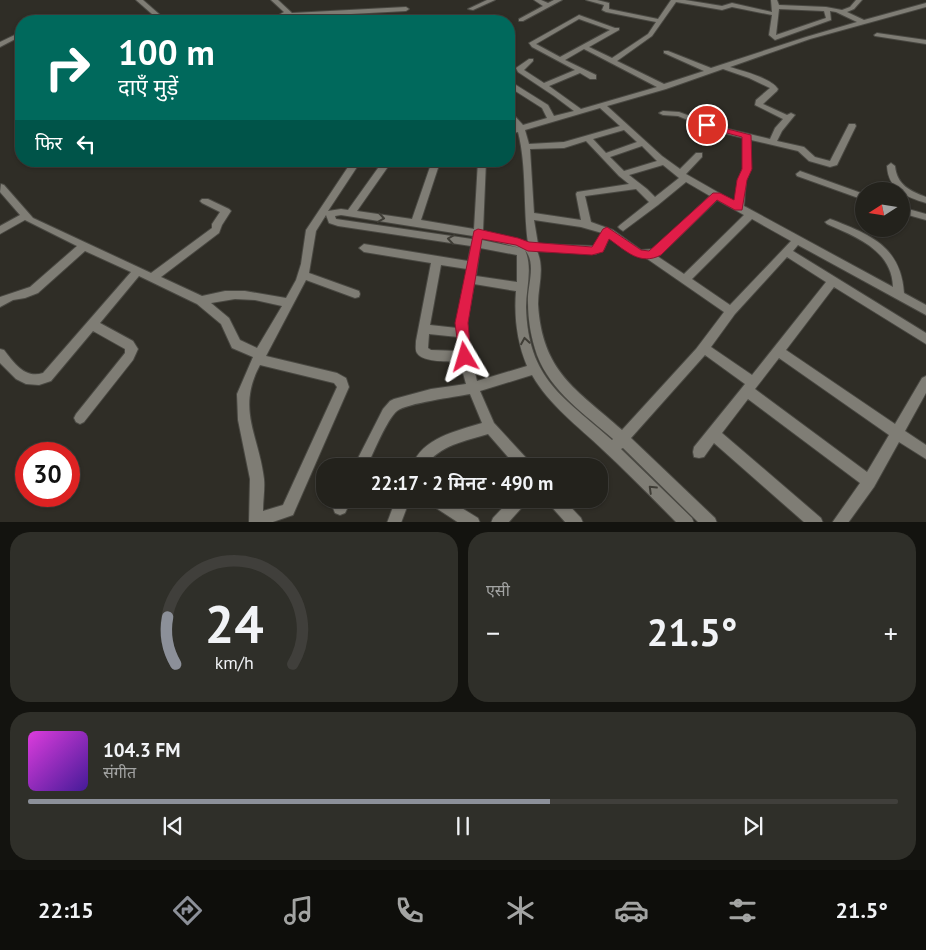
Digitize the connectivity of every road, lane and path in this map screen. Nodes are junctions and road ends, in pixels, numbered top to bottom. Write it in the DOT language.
graph roads {
  1 [pos="139,0"];
  2 [pos="274,0"];
  3 [pos="492,0"];
  4 [pos="536,0"];
  5 [pos="557,0"];
  6 [pos="589,0"];
  7 [pos="674,0"];
  8 [pos="859,0"];
  9 [pos="830,3"];
  10 [pos="608,5"];
  11 [pos="926,5"];
  12 [pos="548,6"];
  13 [pos="775,7"];
  14 [pos="406,9"];
  15 [pos="826,9"];
  16 [pos="471,10"];
  17 [pos="840,11"];
  18 [pos="289,14"];
  19 [pos="157,15"];
  20 [pos="521,20"];
  21 [pos="592,21"];
  22 [pos="661,21"];
  23 [pos="864,23"];
  24 [pos="877,35"];
  25 [pos="15,37"];
  26 [pos="926,42"];
  27 [pos="0,45"];
  28 [pos="583,46"];
  29 [pos="666,52"];
  30 [pos="531,60"];
  31 [pos="561,60"];
  32 [pos="612,61"];
  33 [pos="724,67"];
  34 [pos="581,70"];
  35 [pos="711,71"];
  36 [pos="593,78"];
  37 [pos="544,85"];
  38 [pos="663,87"];
  39 [pos="515,88"];
  40 [pos="602,105"];
  41 [pos="580,112"];
  42 [pos="663,113"];
  43 [pos="552,120"];
  44 [pos="515,122"];
  45 [pos="852,126"];
  46 [pos="625,127"];
  47 [pos="521,128"];
  48 [pos="515,130"];
  49 [pos="747,135"];
  50 [pos="587,138"];
  51 [pos="773,141"];
  52 [pos="643,143"];
  53 [pos="526,147"];
  54 [pos="699,155"];
  55 [pos="605,156"];
  56 [pos="664,162"];
  57 [pos="891,166"];
  58 [pos="353,167"];
  59 [pos="384,167"];
  60 [pos="434,167"];
  61 [pos="482,167"];
  62 [pos="622,174"];
  63 [pos="800,174"];
  64 [pos="683,176"];
  65 [pos="637,186"];
  66 [pos="1,187"];
  67 [pos="855,194"];
  68 [pos="716,195"];
  69 [pos="926,200"];
  70 [pos="205,201"];
  71 [pos="655,203"];
  72 [pos="739,207"];
  73 [pos="351,213"];
  74 [pos="910,213"];
  75 [pos="750,214"];
  76 [pos="25,216"];
  77 [pos="529,216"];
  78 [pos="926,217"];
  79 [pos="830,222"];
  80 [pos="415,223"];
  81 [pos="587,226"];
  82 [pos="624,227"];
  83 [pos="0,230"];
  84 [pos="607,232"];
  85 [pos="477,238"];
  86 [pos="798,239"];
  87 [pos="84,246"];
  88 [pos="364,248"];
  89 [pos="526,248"];
  90 [pos="786,252"];
  91 [pos="650,256"];
  92 [pos="438,259"];
  93 [pos="473,266"];
  94 [pos="138,271"];
  95 [pos="303,276"];
  96 [pos="152,278"];
  97 [pos="470,279"];
  98 [pos="685,279"];
  99 [pos="834,281"];
  100 [pos="521,287"];
  101 [pos="355,294"];
  102 [pos="899,295"];
  103 [pos="201,301"];
  104 [pos="0,303"];
  105 [pos="288,303"];
  106 [pos="926,310"];
  107 [pos="731,311"];
  108 [pos="91,324"];
  109 [pos="424,329"];
  110 [pos="462,333"];
  111 [pos="926,339"];
  112 [pos="704,348"];
  113 [pos="778,352"];
  114 [pos="0,354"];
  115 [pos="259,357"];
  116 [pos="465,357"];
  117 [pos="534,369"];
  118 [pos="926,382"];
  119 [pos="751,387"];
  120 [pos="473,388"];
  121 [pos="80,418"];
  122 [pos="490,427"];
  123 [pos="896,433"];
  124 [pos="713,434"];
  125 [pos="623,439"];
  126 [pos="612,450"];
  127 [pos="699,452"];
  128 [pos="926,453"];
  129 [pos="364,458"];
  130 [pos="423,458"];
  131 [pos="517,458"];
  132 [pos="869,482"];
  133 [pos="400,508"];
  134 [pos="450,508"];
  135 [pos="511,508"];
  136 [pos="562,508"];
  137 [pos="256,521"];
  138 [pos="394,522"];
  139 [pos="473,522"];
  140 [pos="498,522"];
  141 [pos="574,522"];
  142 [pos="687,522"];
  143 [pos="710,522"];
  144 [pos="816,522"];
  145 [pos="839,522"];
  1 -- 19 [label="street"];
  2 -- 18 [label="street"];
  3 -- 16 [label="street"];
  4 -- 12 [label="street"];
  5 -- 12 [label="street"];
  6 -- 10 [label="street"];
  7 -- 13 [label="street"];
  7 -- 22 [label="street"];
  8 -- 17 [label="street"];
  9 -- 17 [label="street"];
  10 -- 21 [label="street"];
  10 -- 22 [label="street"];
  11 -- 23 [label="street"];
  12 -- 20 [label="street"];
  13 -- 15 [label="street"];
  13 -- 15 [label="street"];
  14 -- 18 [label="street"];
  15 -- 17 [label="street"];
  17 -- 23 [label="street"];
  21 -- 28 [label="street"];
  21 -- 31 [label="street"];
  22 -- 32 [label="street"];
  23 -- 33 [label="street"];
  24 -- 26 [label="street"];
  25 -- 27 [label="street"];
  28 -- 31 [label="street"];
  28 -- 32 [label="street"];
  29 -- 35 [label="street"];
  30 -- 37 [label="street"];
  31 -- 34 [label="street"];
  32 -- 38 [label="street"];
  33 -- 35 [label="street"];
  33 -- 51 [label="street"];
  34 -- 36 [label="street"];
  34 -- 37 [label="street"];
  35 -- 38 [label="street"];
  37 -- 41 [label="street"];
  38 -- 40 [label="street"];
  39 -- 43 [label="street"];
  40 -- 41 [label="street"];
  40 -- 46 [label="street"];
  41 -- 43 [label="street"];
  42 -- 49 [label="street"];
  43 -- 47 [label="street"];
  44 -- 47 [label="street"];
  45 -- 51 [label="street"];
  46 -- 50 [label="street"];
  46 -- 52 [label="street"];
  47 -- 48 [label="street"];
  47 -- 53 [label="street"];
  49 -- 51 [label="street"];
  49 -- 72 [label="street"];
  50 -- 53 [label="street"];
  50 -- 55 [label="street"];
  52 -- 55 [label="street"];
  52 -- 56 [label="street"];
  53 -- 77 [label="street"];
  54 -- 64 [label="street"];
  55 -- 62 [label="street"];
  56 -- 62 [label="street"];
  56 -- 64 [label="street"];
  57 -- 69 [label="street"];
  58 -- 95 [label="street"];
  59 -- 73 [label="street"];
  60 -- 80 [label="street"];
  61 -- 85 [label="street"];
  62 -- 65 [label="street"];
  63 -- 67 [label="street"];
  64 -- 68 [label="street"];
  64 -- 71 [label="street"];
  65 -- 71 [label="street"];
  65 -- 81 [label="street"];
  66 -- 76 [label="street"];
  68 -- 72 [label="street"];
  68 -- 91 [label="street"];
  70 -- 96 [label="street"];
  71 -- 82 [label="street"];
  72 -- 75 [label="street"];
  73 -- 80 [label="street, one-way"];
  85 -- 73 [label="street, one-way"];
  74 -- 78 [label="street"];
  75 -- 86 [label="street"];
  75 -- 98 [label="street"];
  76 -- 83 [label="street"];
  76 -- 87 [label="street"];
  77 -- 81 [label="street"];
  77 -- 89 [label="street"];
  79 -- 102 [label="street"];
  80 -- 85 [label="street"];
  81 -- 84 [label="street"];
  84 -- 89 [label="street"];
  84 -- 91 [label="street"];
  85 -- 89 [label="street"];
  85 -- 93 [label="street"];
  86 -- 90 [label="street"];
  86 -- 102 [label="street"];
  87 -- 94 [label="street"];
  87 -- 104 [label="street"];
  88 -- 92 [label="street"];
  89 -- 100 [label="street"];
  89 -- 125 [label="street"];
  90 -- 99 [label="street"];
  90 -- 107 [label="street"];
  91 -- 98 [label="street"];
  92 -- 93 [label="street"];
  92 -- 109 [label="street"];
  93 -- 97 [label="street"];
  94 -- 96 [label="street"];
  94 -- 108 [label="street"];
  95 -- 101 [label="street"];
  95 -- 105 [label="street"];
  96 -- 103 [label="street"];
  97 -- 100 [label="street"];
  97 -- 110 [label="street"];
  98 -- 107 [label="street"];
  99 -- 111 [label="street"];
  99 -- 113 [label="street"];
  117 -- 100 [label="street, one-way"];
  102 -- 106 [label="street"];
  103 -- 105 [label="street"];
  103 -- 115 [label="street"];
  105 -- 115 [label="street"];
  107 -- 112 [label="street"];
  108 -- 114 [label="street"];
  108 -- 121 [label="street"];
  109 -- 110 [label="street"];
  109 -- 116 [label="street"];
  110 -- 116 [label="street"];
  112 -- 119 [label="street"];
  112 -- 125 [label="street"];
  113 -- 119 [label="street"];
  113 -- 123 [label="street"];
  115 -- 137 [label="street"];
  115 -- 137 [label="street"];
  116 -- 120 [label="street"];
  117 -- 120 [label="street"];
  117 -- 126 [label="street"];
  118 -- 123 [label="street"];
  119 -- 124 [label="street"];
  119 -- 132 [label="street"];
  120 -- 122 [label="street"];
  120 -- 129 [label="street"];
  122 -- 130 [label="street"];
  122 -- 131 [label="street"];
  123 -- 128 [label="street"];
  123 -- 132 [label="street"];
  124 -- 127 [label="street"];
  124 -- 144 [label="street"];
  125 -- 126 [label="street"];
  125 -- 143 [label="street"];
  142 -- 126 [label="street, one-way"];
  132 -- 145 [label="street"];
  133 -- 138 [label="street"];
  134 -- 139 [label="street"];
  135 -- 140 [label="street"];
  136 -- 141 [label="street"];
}
